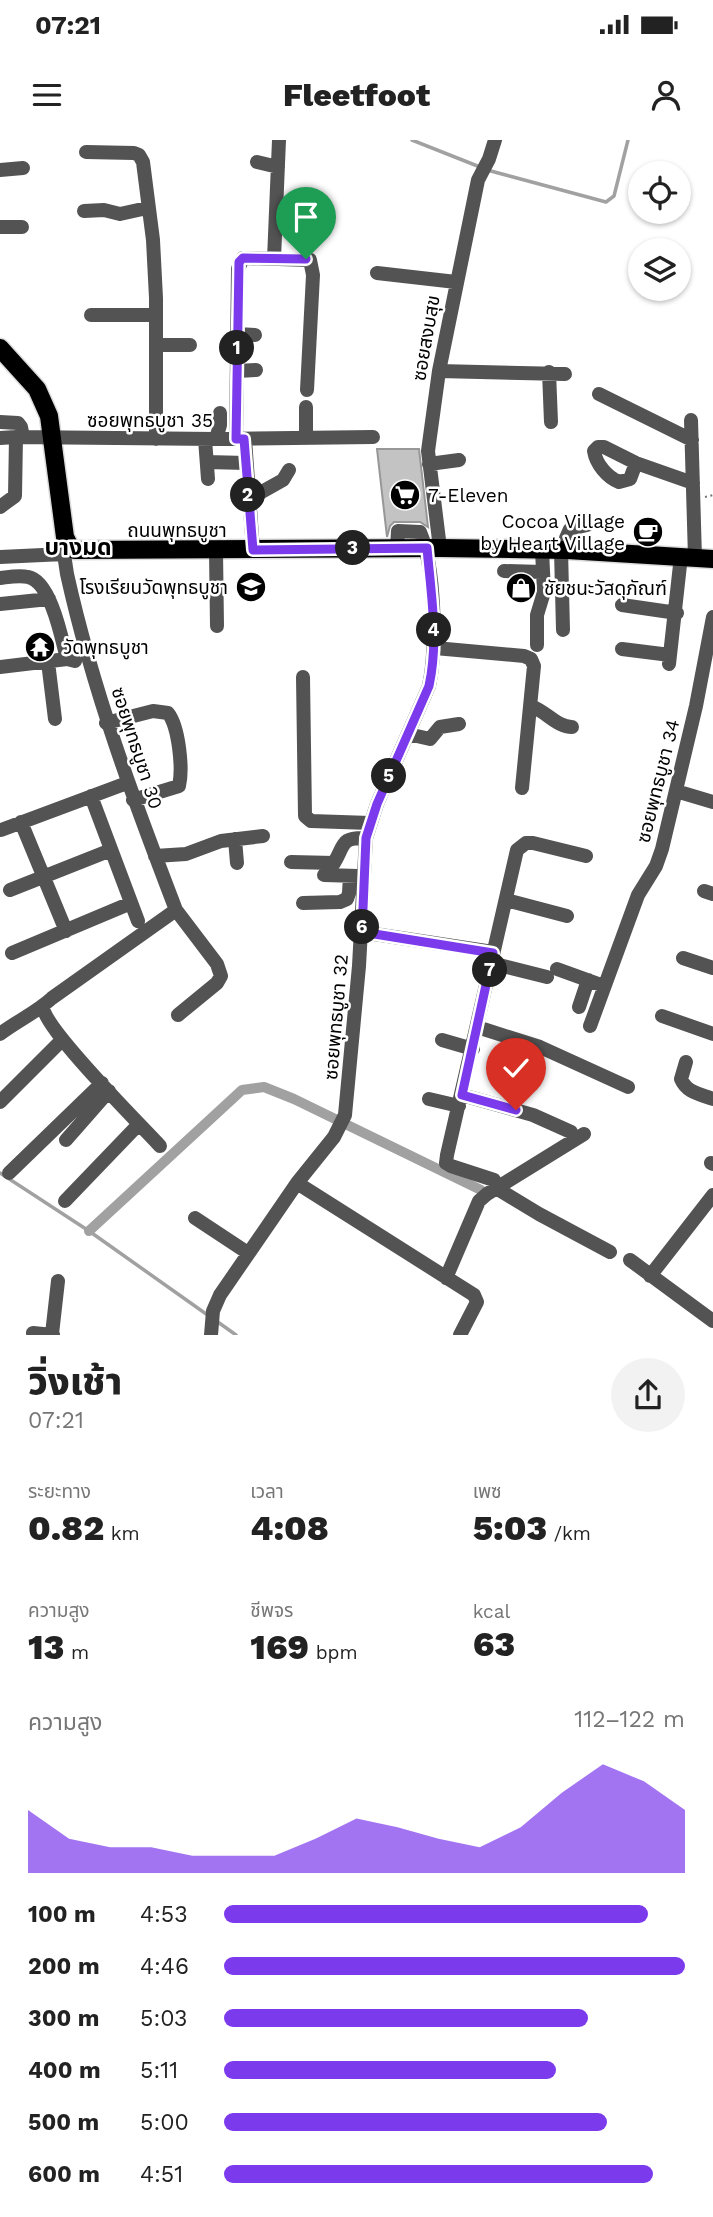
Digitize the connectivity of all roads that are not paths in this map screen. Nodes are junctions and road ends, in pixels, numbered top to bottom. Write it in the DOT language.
graph roads {
  1 [pos="279,140"];
  2 [pos="495,140"];
  3 [pos="86,152"];
  4 [pos="257,162"];
  5 [pos="278,167"];
  6 [pos="23,169"];
  7 [pos="0,170"];
  8 [pos="147,208"];
  9 [pos="84,211"];
  10 [pos="0,227"];
  11 [pos="22,227"];
  12 [pos="274,259"];
  13 [pos="377,273"];
  14 [pos="456,282"];
  15 [pos="91,315"];
  16 [pos="156,315"];
  17 [pos="237,334"];
  18 [pos="255,335"];
  19 [pos="156,345"];
  20 [pos="190,345"];
  21 [pos="0,348"];
  22 [pos="237,370"];
  23 [pos="256,370"];
  24 [pos="439,371"];
  25 [pos="549,372"];
  26 [pos="565,374"];
  27 [pos="307,390"];
  28 [pos="599,394"];
  29 [pos="306,407"];
  30 [pos="220,413"];
  31 [pos="691,420"];
  32 [pos="0,422"];
  33 [pos="551,422"];
  34 [pos="20,437"];
  35 [pos="373,437"];
  36 [pos="0,438"];
  37 [pos="53,438"];
  38 [pos="306,438"];
  39 [pos="156,439"];
  40 [pos="210,439"];
  41 [pos="240,439"];
  42 [pos="692,440"];
  43 [pos="459,460"];
  44 [pos="207,462"];
  45 [pos="246,463"];
  46 [pos="636,463"];
  47 [pos="429,464"];
  48 [pos="289,470"];
  49 [pos="208,480"];
  50 [pos="692,483"];
  51 [pos="249,499"];
  52 [pos="0,507"];
  53 [pos="587,525"];
  54 [pos="65,548"];
  55 [pos="434,548"];
  56 [pos="253,550"];
  57 [pos="557,550"];
  58 [pos="216,551"];
  59 [pos="0,557"];
  60 [pos="696,558"];
  61 [pos="504,570"];
  62 [pos="542,572"];
  63 [pos="0,578"];
  64 [pos="49,599"];
  65 [pos="0,604"];
  66 [pos="622,605"];
  67 [pos="677,613"];
  68 [pos="713,617"];
  69 [pos="217,626"];
  70 [pos="563,630"];
  71 [pos="537,645"];
  72 [pos="435,648"];
  73 [pos="622,649"];
  74 [pos="67,659"];
  75 [pos="48,662"];
  76 [pos="90,664"];
  77 [pos="0,667"];
  78 [pos="303,677"];
  79 [pos="531,706"];
  80 [pos="55,719"];
  81 [pos="106,723"];
  82 [pos="459,724"];
  83 [pos="572,727"];
  84 [pos="408,734"];
  85 [pos="127,783"];
  86 [pos="522,788"];
  87 [pos="676,791"];
  88 [pos="91,796"];
  89 [pos="133,800"];
  90 [pos="713,802"];
  91 [pos="21,822"];
  92 [pos="370,823"];
  93 [pos="1,830"];
  94 [pos="263,835"];
  95 [pos="366,838"];
  96 [pos="235,839"];
  97 [pos="111,850"];
  98 [pos="155,856"];
  99 [pos="586,856"];
  100 [pos="291,862"];
  101 [pos="237,863"];
  102 [pos="324,876"];
  103 [pos="356,876"];
  104 [pos="43,877"];
  105 [pos="10,890"];
  106 [pos="506,900"];
  107 [pos="131,903"];
  108 [pos="303,903"];
  109 [pos="176,910"];
  110 [pos="567,916"];
  111 [pos="138,921"];
  112 [pos="66,931"];
  113 [pos="362,932"];
  114 [pos="12,953"];
  115 [pos="492,958"];
  116 [pos="683,958"];
  117 [pos="713,968"];
  118 [pos="588,979"];
  119 [pos="604,986"];
  120 [pos="43,1007"];
  121 [pos="579,1007"];
  122 [pos="178,1015"];
  123 [pos="662,1016"];
  124 [pos="590,1026"];
  125 [pos="477,1027"];
  126 [pos="0,1034"];
  127 [pos="713,1034"];
  128 [pos="62,1040"];
  129 [pos="442,1040"];
  130 [pos="473,1049"];
  131 [pos="686,1062"];
  132 [pos="105,1087"];
  133 [pos="628,1087"];
  134 [pos="429,1099"];
  135 [pos="713,1099"];
  136 [pos="460,1100"];
  137 [pos="0,1102"];
  138 [pos="139,1124"];
  139 [pos="66,1140"];
  140 [pos="160,1146"];
  141 [pos="9,1173"];
  142 [pos="297,1183"];
  143 [pos="495,1184"];
  144 [pos="713,1195"];
  145 [pos="65,1201"];
  146 [pos="195,1218"];
  147 [pos="610,1252"];
  148 [pos="248,1253"];
  149 [pos="630,1260"];
  150 [pos="650,1276"];
  151 [pos="446,1278"];
  152 [pos="58,1280"];
  153 [pos="713,1321"];
  154 [pos="211,1332"];
  155 [pos="33,1333"];
  156 [pos="52,1334"];
  157 [pos="460,1335"];
  1 -- 5 [label="street"];
  2 -- 14 [label="street, ซอยสงบสุข"];
  3 -- 8 [label="street"];
  4 -- 5 [label="street"];
  5 -- 12 [label="street"];
  6 -- 7 [label="street"];
  8 -- 9 [label="street"];
  8 -- 16 [label="street"];
  10 -- 11 [label="street"];
  12 -- 17 [label="street"];
  12 -- 27 [label="street"];
  13 -- 14 [label="street"];
  14 -- 24 [label="street, ซอยสงบสุข"];
  15 -- 16 [label="street"];
  16 -- 19 [label="street"];
  17 -- 18 [label="street"];
  17 -- 22 [label="street"];
  19 -- 20 [label="street"];
  19 -- 39 [label="street"];
  21 -- 37 [label="main road"];
  22 -- 23 [label="street"];
  22 -- 41 [label="street"];
  24 -- 25 [label="street"];
  24 -- 47 [label="street, ซอยสงบสุข"];
  25 -- 26 [label="street"];
  25 -- 33 [label="street"];
  28 -- 42 [label="street"];
  29 -- 38 [label="street"];
  30 -- 40 [label="street"];
  31 -- 42 [label="street"];
  32 -- 34 [label="street"];
  34 -- 36 [label="street, ซอยพุทธบูชา 35"];
  34 -- 37 [label="street, ซอยพุทธบูชา 35"];
  34 -- 52 [label="street"];
  35 -- 38 [label="street, ซอยพุทธบูชา 35"];
  37 -- 39 [label="street, ซอยพุทธบูชา 35"];
  37 -- 54 [label="main road"];
  38 -- 41 [label="street, ซอยพุทธบูชา 35"];
  39 -- 40 [label="street, ซอยพุทธบูชา 35"];
  40 -- 41 [label="street, ซอยพุทธบูชา 35"];
  40 -- 44 [label="street"];
  41 -- 45 [label="street"];
  42 -- 50 [label="street"];
  43 -- 47 [label="street"];
  44 -- 45 [label="street"];
  44 -- 49 [label="street"];
  45 -- 51 [label="street"];
  46 -- 50 [label="street"];
  47 -- 55 [label="street, ซอยสงบสุข"];
  48 -- 51 [label="street"];
  50 -- 60 [label="street"];
  51 -- 56 [label="street"];
  53 -- 57 [label="street"];
  54 -- 58 [label="main road, ถนนพุทธบูชา"];
  54 -- 59 [label="street"];
  54 -- 76 [label="street, ซอยพุทธบูชา 30"];
  55 -- 56 [label="main road, ถนนพุทธบูชา"];
  55 -- 57 [label="main road, ถนนพุทธบูชา"];
  55 -- 72 [label="street, ซอยพุทธบูชา 32"];
  56 -- 58 [label="main road, ถนนพุทธบูชา"];
  57 -- 60 [label="main road, ถนนพุทธบูชา"];
  57 -- 62 [label="street"];
  57 -- 70 [label="street"];
  58 -- 69 [label="street"];
  60 -- 67 [label="street"];
  61 -- 62 [label="street"];
  62 -- 71 [label="street"];
  63 -- 64 [label="street"];
  64 -- 65 [label="street"];
  64 -- 74 [label="street"];
  66 -- 67 [label="street"];
  67 -- 73 [label="street"];
  68 -- 87 [label="street, ซอยพุทธบูชา 34"];
  72 -- 79 [label="street"];
  72 -- 84 [label="street, ซอยพุทธบูชา 32"];
  74 -- 75 [label="street"];
  74 -- 76 [label="street"];
  75 -- 77 [label="street"];
  75 -- 80 [label="street"];
  76 -- 81 [label="street, ซอยพุทธบูชา 30"];
  78 -- 92 [label="street"];
  79 -- 83 [label="street"];
  79 -- 86 [label="street"];
  81 -- 85 [label="street, ซอยพุทธบูชา 30"];
  81 -- 89 [label="street"];
  82 -- 84 [label="street"];
  84 -- 92 [label="street, ซอยพุทธบูชา 32"];
  85 -- 88 [label="street"];
  85 -- 89 [label="street, ซอยพุทธบูชา 30"];
  87 -- 90 [label="street"];
  87 -- 119 [label="street, ซอยพุทธบูชา 34"];
  88 -- 91 [label="street"];
  88 -- 97 [label="street"];
  89 -- 98 [label="street, ซอยพุทธบูชา 30"];
  91 -- 93 [label="street"];
  91 -- 104 [label="street"];
  92 -- 95 [label="street, ซอยพุทธบูชา 32"];
  94 -- 96 [label="street"];
  95 -- 100 [label="street"];
  95 -- 103 [label="street, ซอยพุทธบูชา 32"];
  96 -- 98 [label="street"];
  96 -- 101 [label="street"];
  97 -- 104 [label="street"];
  97 -- 107 [label="street"];
  98 -- 109 [label="street, ซอยพุทธบูชา 30"];
  99 -- 106 [label="street"];
  102 -- 103 [label="street"];
  103 -- 108 [label="street"];
  103 -- 113 [label="street, ซอยพุทธบูชา 32"];
  104 -- 105 [label="street"];
  104 -- 112 [label="street"];
  106 -- 110 [label="street"];
  106 -- 115 [label="street"];
  107 -- 111 [label="street"];
  107 -- 112 [label="street"];
  109 -- 120 [label="street"];
  109 -- 122 [label="street, ซอยพุทธบูชา 30"];
  112 -- 114 [label="street"];
  113 -- 115 [label="street"];
  113 -- 142 [label="street, ซอยพุทธบูชา 32"];
  115 -- 118 [label="street"];
  115 -- 125 [label="street"];
  116 -- 117 [label="street"];
  118 -- 119 [label="street"];
  118 -- 121 [label="street"];
  119 -- 124 [label="street, ซอยพุทธบูชา 34"];
  120 -- 126 [label="street"];
  120 -- 128 [label="street"];
  123 -- 127 [label="street"];
  125 -- 130 [label="street"];
  125 -- 133 [label="street"];
  128 -- 132 [label="street"];
  128 -- 137 [label="street"];
  129 -- 130 [label="street"];
  130 -- 136 [label="street"];
  131 -- 135 [label="street"];
  132 -- 138 [label="street"];
  132 -- 139 [label="street"];
  132 -- 141 [label="street"];
  134 -- 136 [label="street"];
  136 -- 143 [label="street"];
  136 -- 143 [label="street"];
  138 -- 140 [label="street"];
  138 -- 145 [label="street"];
  142 -- 148 [label="street, ซอยพุทธบูชา 32"];
  142 -- 151 [label="street"];
  143 -- 147 [label="street"];
  143 -- 151 [label="street"];
  144 -- 150 [label="street"];
  146 -- 148 [label="street"];
  148 -- 154 [label="street, ซอยพุทธบูชา 32"];
  149 -- 150 [label="street"];
  150 -- 153 [label="street"];
  151 -- 157 [label="street"];
  152 -- 156 [label="street"];
  155 -- 156 [label="street"];
}
